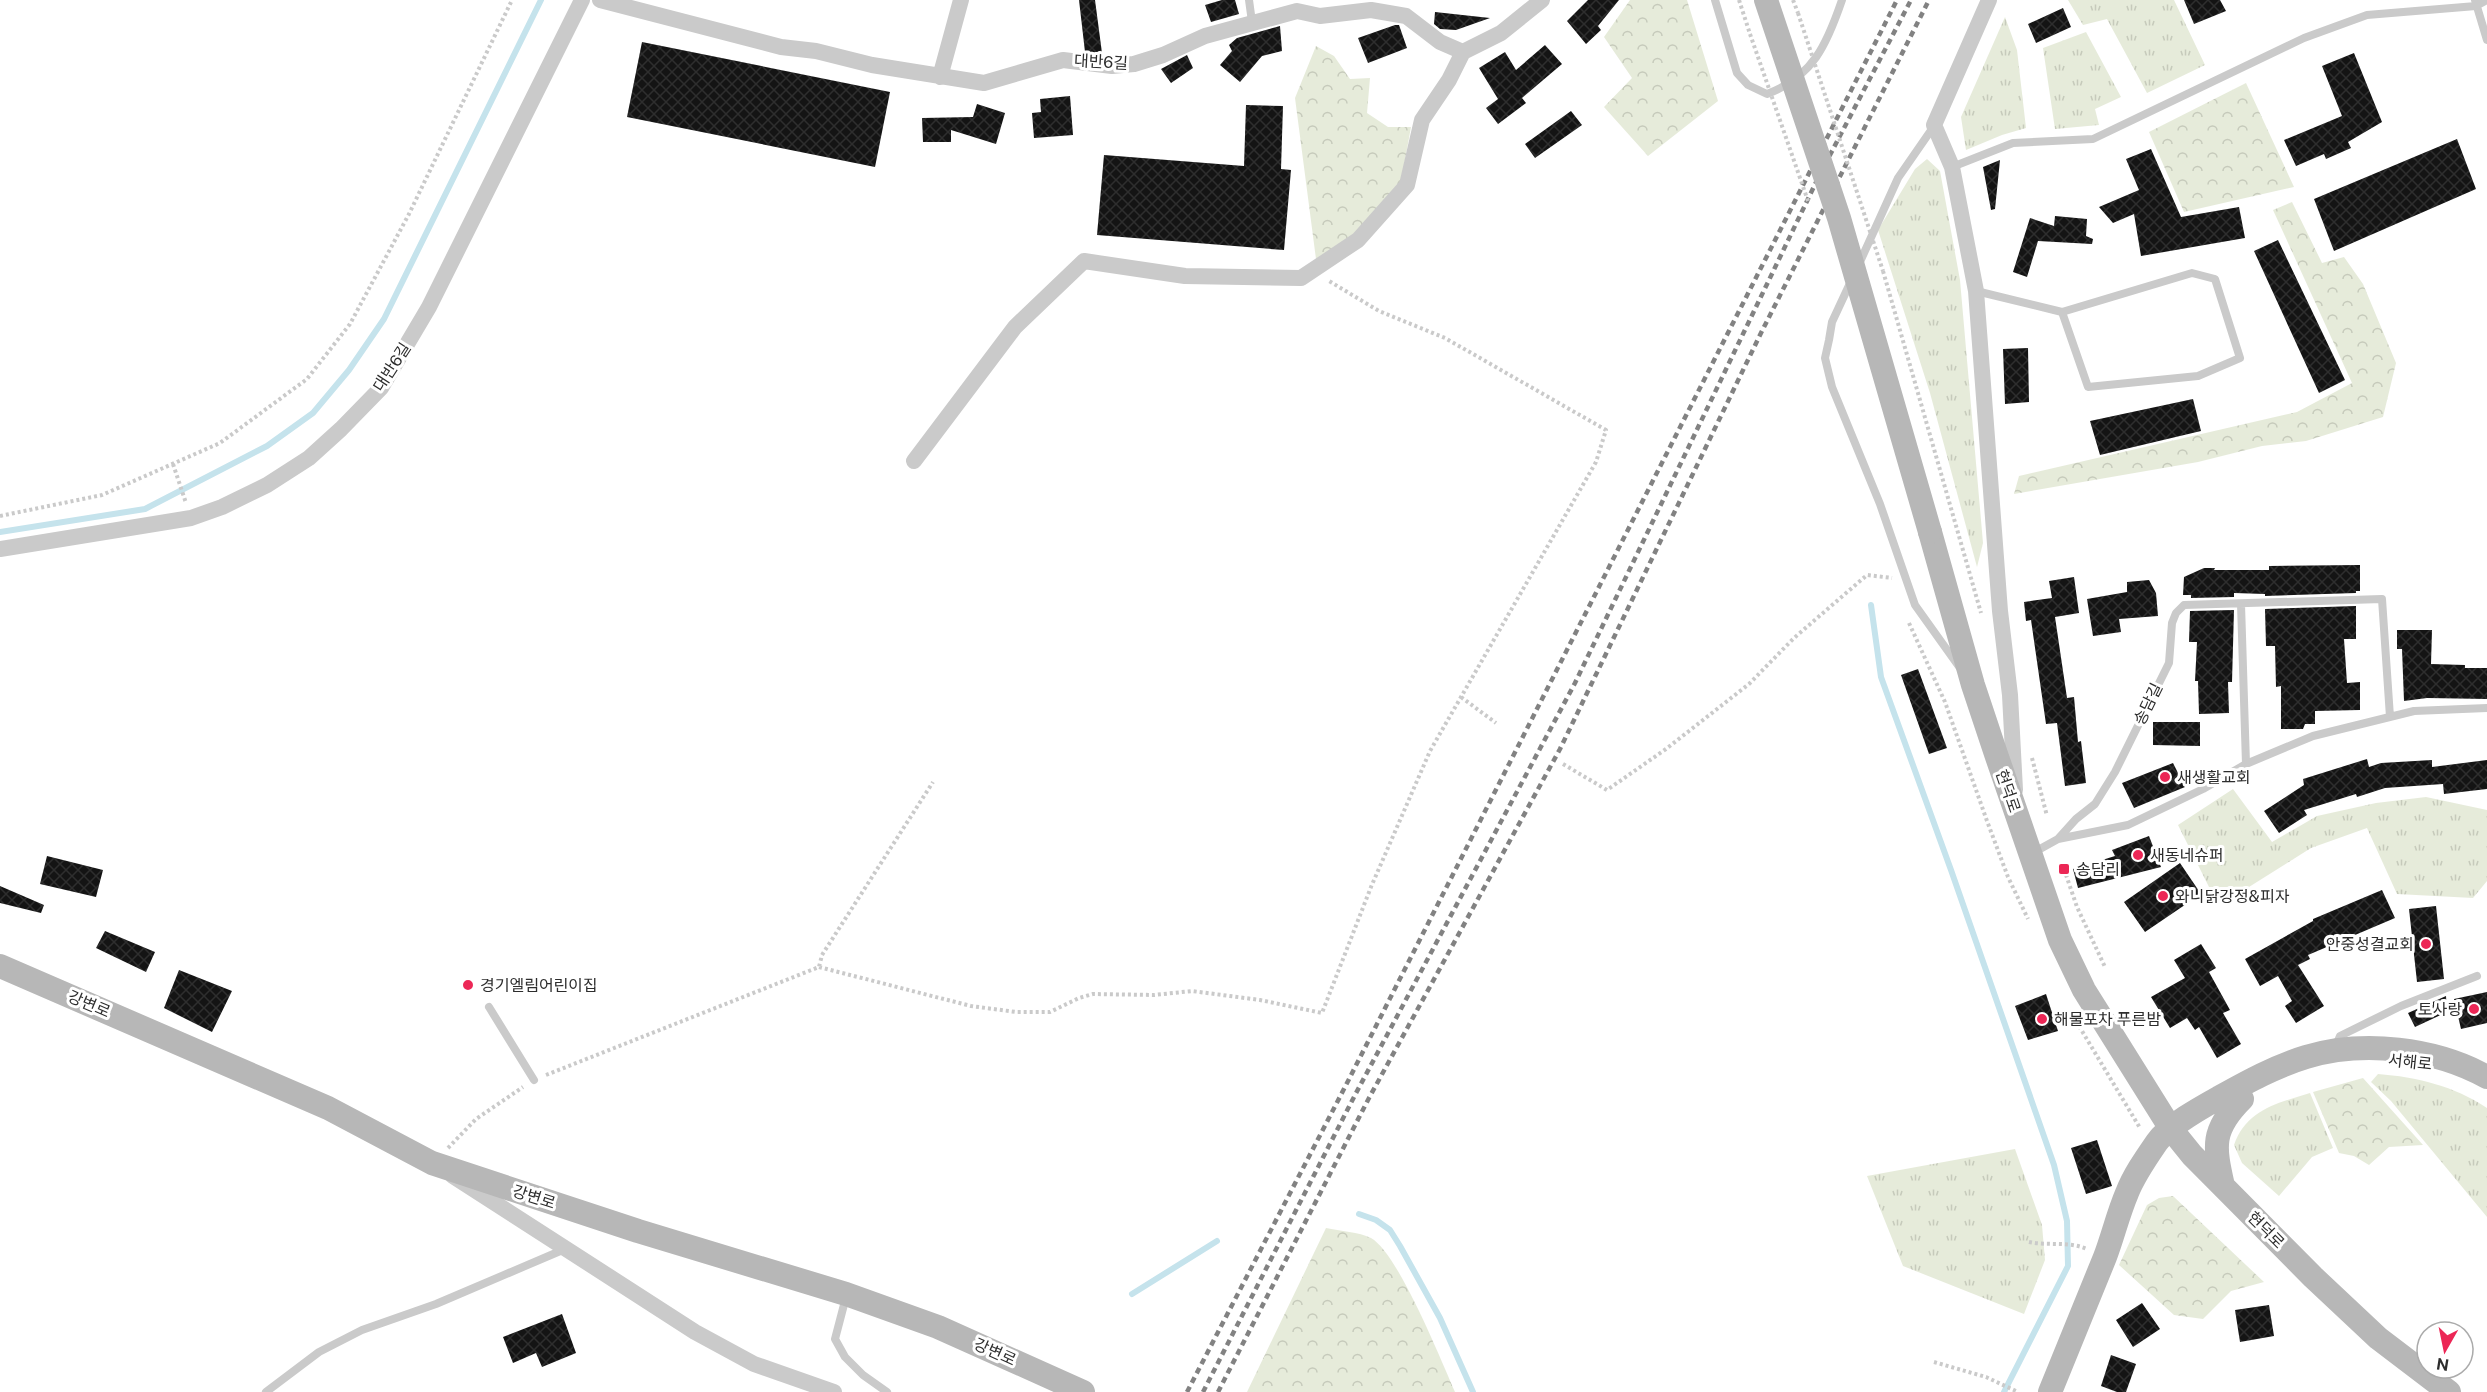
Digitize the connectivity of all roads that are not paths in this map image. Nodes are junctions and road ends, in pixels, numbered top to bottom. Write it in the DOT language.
graph roads {
  1 [pos="582,0"];
  2 [pos="600,0"];
  3 [pos="961,0"];
  4 [pos="1249,0"];
  5 [pos="1542,0"];
  6 [pos="1715,0"];
  7 [pos="1766,0"];
  8 [pos="1842,0"];
  9 [pos="1989,0"];
  10 [pos="2487,0"];
  11 [pos="2476,3"];
  12 [pos="1252,22"];
  13 [pos="2487,40"];
  14 [pos="1463,51"];
  15 [pos="940,77"];
  16 [pos="1934,125"];
  17 [pos="1953,167"];
  18 [pos="1976,291"];
  19 [pos="2062,312"];
  20 [pos="914,461"];
  21 [pos="0,549"];
  22 [pos="2241,604"];
  23 [pos="1973,685"];
  24 [pos="2487,708"];
  25 [pos="2390,717"];
  26 [pos="2246,764"];
  27 [pos="2016,815"];
  28 [pos="2058,839"];
  29 [pos="2031,854"];
  30 [pos="0,966"];
  31 [pos="2477,976"];
  32 [pos="489,1007"];
  33 [pos="2332,1057"];
  34 [pos="2487,1077"];
  35 [pos="534,1080"];
  36 [pos="2487,1086"];
  37 [pos="2242,1099"];
  38 [pos="2168,1138"];
  39 [pos="432,1163"];
  40 [pos="2223,1186"];
  41 [pos="565,1249"];
  42 [pos="846,1294"];
  43 [pos="266,1392"];
  44 [pos="834,1392"];
  45 [pos="887,1392"];
  46 [pos="1083,1392"];
  47 [pos="2050,1392"];
  48 [pos="2426,1392"];
  49 [pos="2449,1392"];
  1 -- 21 [label="street, 대반6길"];
  2 -- 15 [label="street, 대반6길"];
  3 -- 15 [label="street"];
  4 -- 12 [label="lane"];
  5 -- 14 [label="street"];
  6 -- 8 [label="lane"];
  7 -- 23 [label="main road, 현덕로, bridge"];
  9 -- 16 [label="street"];
  10 -- 11 [label="lane"];
  11 -- 13 [label="lane"];
  11 -- 17 [label="lane"];
  12 -- 14 [label="street, 대반6길"];
  12 -- 15 [label="street, 대반6길"];
  14 -- 20 [label="street"];
  16 -- 17 [label="street"];
  16 -- 23 [label="lane"];
  17 -- 18 [label="street"];
  18 -- 19 [label="lane"];
  18 -- 27 [label="street"];
  19 -- 19 [label="lane"];
  22 -- 25 [label="lane, 송담길"];
  22 -- 26 [label="lane"];
  22 -- 28 [label="lane, 송담길"];
  23 -- 27 [label="main road, 현덕로"];
  24 -- 25 [label="lane, 송담길"];
  25 -- 26 [label="lane, 송담길"];
  26 -- 28 [label="lane, 송담길"];
  27 -- 29 [label="main road, 현덕로"];
  28 -- 29 [label="lane, 송담길"];
  29 -- 38 [label="main road, 현덕로"];
  30 -- 39 [label="main road, 강변로"];
  31 -- 33 [label="lane"];
  32 -- 35 [label="lane"];
  33 -- 34 [label="main road"];
  33 -- 36 [label="main road, 서해로"];
  33 -- 37 [label="main road"];
  33 -- 38 [label="main road"];
  37 -- 38 [label="main road"];
  37 -- 40 [label="main road"];
  38 -- 40 [label="main road, 현덕로"];
  38 -- 47 [label="main road"];
  38 -- 48 [label="main road, 현덕로"];
  39 -- 41 [label="street"];
  39 -- 42 [label="main road, 강변로"];
  40 -- 49 [label="main road, 현덕로"];
  41 -- 43 [label="lane"];
  41 -- 44 [label="street"];
  42 -- 45 [label="lane"];
  42 -- 46 [label="main road, 강변로"];
}
